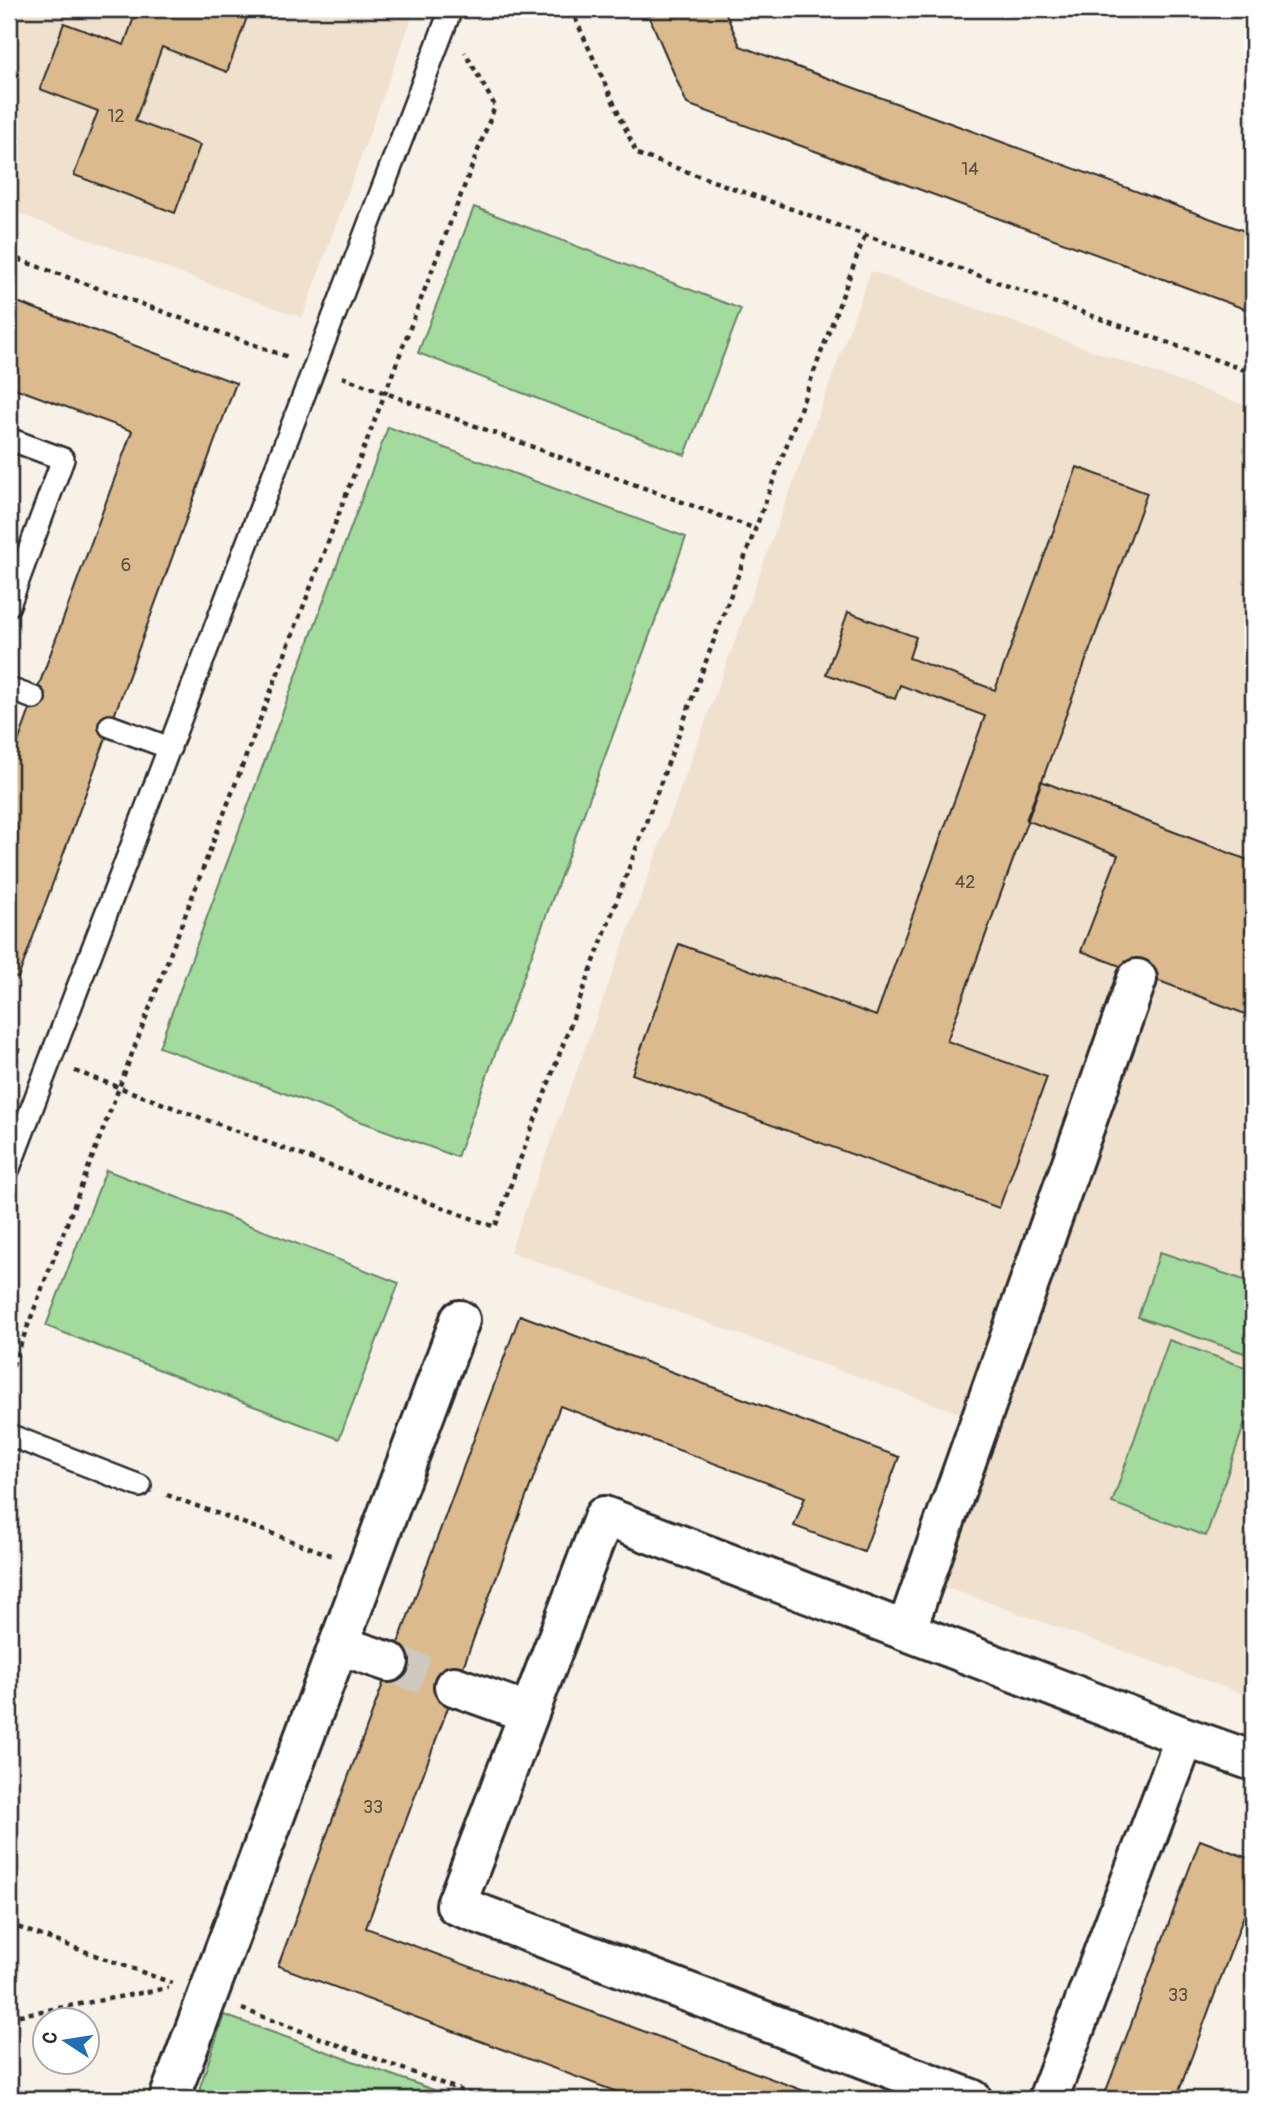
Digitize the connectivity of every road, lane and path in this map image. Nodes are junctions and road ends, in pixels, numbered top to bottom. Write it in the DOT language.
graph roads {
  1 [pos="571,9"];
  2 [pos="449,14"];
  3 [pos="866,235"];
  4 [pos="9,256"];
  5 [pos="315,367"];
  6 [pos="1253,373"];
  7 [pos="386,393"];
  8 [pos="9,439"];
  9 [pos="756,529"];
  10 [pos="9,606"];
  11 [pos="9,689"];
  12 [pos="34,698"];
  13 [pos="110,726"];
  14 [pos="170,748"];
  15 [pos="1137,979"];
  16 [pos="9,1046"];
  17 [pos="50,1061"];
  18 [pos="119,1087"];
  19 [pos="9,1168"];
  20 [pos="460,1320"];
  21 [pos="9,1375"];
  22 [pos="9,1435"];
  23 [pos="140,1486"];
  24 [pos="367,1568"];
  25 [pos="906,1631"];
  26 [pos="339,1645"];
  27 [pos="389,1662"];
  28 [pos="454,1686"];
  29 [pos="529,1713"];
  30 [pos="1185,1737"];
  31 [pos="1253,1761"];
  32 [pos="9,1924"];
  33 [pos="207,1996"];
  34 [pos="9,2017"];
  35 [pos="169,2099"];
  36 [pos="484,2099"];
  37 [pos="972,2099"];
  38 [pos="1048,2099"];
  1 -- 3 [label="path"];
  2 -- 5 [label="lane"];
  2 -- 7 [label="path"];
  3 -- 6 [label="path"];
  3 -- 9 [label="path"];
  4 -- 5 [label="path"];
  5 -- 7 [label="path"];
  5 -- 14 [label="lane"];
  7 -- 9 [label="path"];
  7 -- 18 [label="path"];
  8 -- 10 [label="lane"];
  9 -- 18 [label="path"];
  11 -- 12 [label="lane"];
  13 -- 14 [label="lane"];
  14 -- 17 [label="lane"];
  15 -- 25 [label="street"];
  16 -- 17 [label="path"];
  17 -- 18 [label="path"];
  17 -- 19 [label="lane"];
  18 -- 21 [label="path"];
  20 -- 24 [label="street"];
  22 -- 23 [label="lane"];
  23 -- 24 [label="path"];
  24 -- 26 [label="street"];
  25 -- 29 [label="street"];
  25 -- 30 [label="street"];
  26 -- 27 [label="street"];
  26 -- 33 [label="street"];
  28 -- 29 [label="street"];
  29 -- 37 [label="street"];
  30 -- 31 [label="street"];
  30 -- 38 [label="street"];
  32 -- 34 [label="path"];
  33 -- 35 [label="street"];
  33 -- 36 [label="path"];
}
